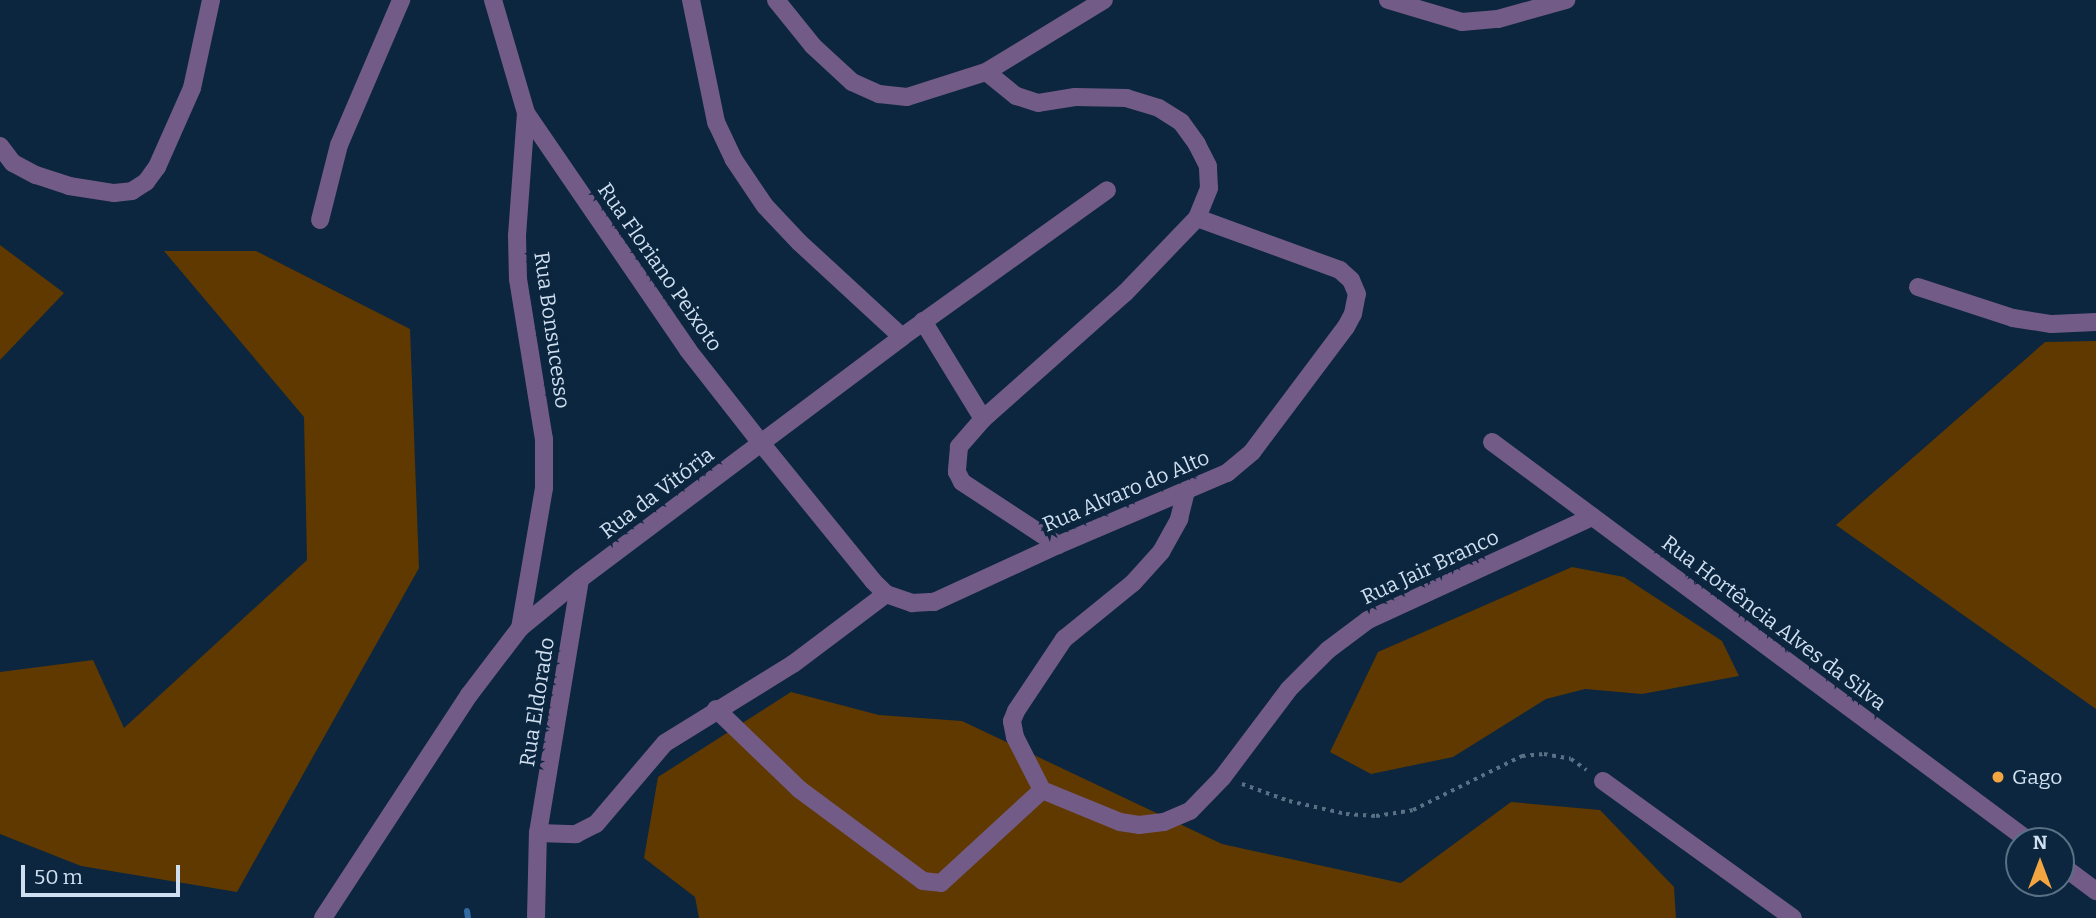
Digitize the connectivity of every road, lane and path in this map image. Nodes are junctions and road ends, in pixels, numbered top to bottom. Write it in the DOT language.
graph roads {
  1 [pos="211,0"];
  2 [pos="401,0"];
  3 [pos="493,0"];
  4 [pos="691,0"];
  5 [pos="776,0"];
  6 [pos="1104,0"];
  7 [pos="1388,0"];
  8 [pos="1566,0"];
  9 [pos="986,72"];
  10 [pos="526,113"];
  11 [pos="0,146"];
  12 [pos="1107,190"];
  13 [pos="1197,218"];
  14 [pos="320,220"];
  15 [pos="1918,287"];
  16 [pos="923,321"];
  17 [pos="2096,321"];
  18 [pos="902,337"];
  19 [pos="983,419"];
  20 [pos="1492,442"];
  21 [pos="761,443"];
  22 [pos="1186,491"];
  23 [pos="1592,517"];
  24 [pos="1058,545"];
  25 [pos="580,579"];
  26 [pos="886,594"];
  27 [pos="520,628"];
  28 [pos="716,709"];
  29 [pos="1222,778"];
  30 [pos="1603,781"];
  31 [pos="1042,790"];
  32 [pos="2010,827"];
  33 [pos="538,833"];
  34 [pos="2075,875"];
  35 [pos="2096,891"];
  36 [pos="323,918"];
  37 [pos="536,918"];
  38 [pos="1793,918"];
  1 -- 11 [label="street"];
  2 -- 14 [label="street"];
  3 -- 10 [label="street, Rua Bonsucesso"];
  4 -- 18 [label="street"];
  5 -- 9 [label="street"];
  6 -- 9 [label="street"];
  7 -- 8 [label="street"];
  9 -- 13 [label="street"];
  10 -- 21 [label="street, Rua Floriano Peixoto"];
  10 -- 27 [label="street, Rua Bonsucesso"];
  12 -- 16 [label="street, Rua da Vitória"];
  13 -- 19 [label="street"];
  13 -- 22 [label="street, Rua Alvaro do Alto"];
  15 -- 17 [label="street"];
  16 -- 18 [label="street, Rua da Vitória"];
  16 -- 19 [label="street"];
  18 -- 21 [label="street, Rua da Vitória"];
  19 -- 24 [label="street"];
  20 -- 23 [label="street, Rua Hortência Alves da Silva"];
  21 -- 25 [label="street, Rua da Vitória"];
  21 -- 26 [label="street"];
  22 -- 24 [label="street, Rua Alvaro do Alto"];
  22 -- 31 [label="street"];
  23 -- 29 [label="street, Rua Jair Branco"];
  23 -- 32 [label="street, Rua Hortência Alves da Silva"];
  24 -- 26 [label="street, Rua Alvaro do Alto"];
  25 -- 27 [label="street, Rua da Vitória"];
  25 -- 33 [label="street, Rua Eldorado"];
  26 -- 28 [label="street"];
  27 -- 36 [label="street, Rua da Vitória"];
  28 -- 31 [label="street"];
  28 -- 33 [label="street"];
  29 -- 30 [label="path"];
  29 -- 31 [label="street, Rua Jair Branco"];
  30 -- 38 [label="street"];
  33 -- 37 [label="street, Rua Eldorado"];
  34 -- 35 [label="street"];
}
